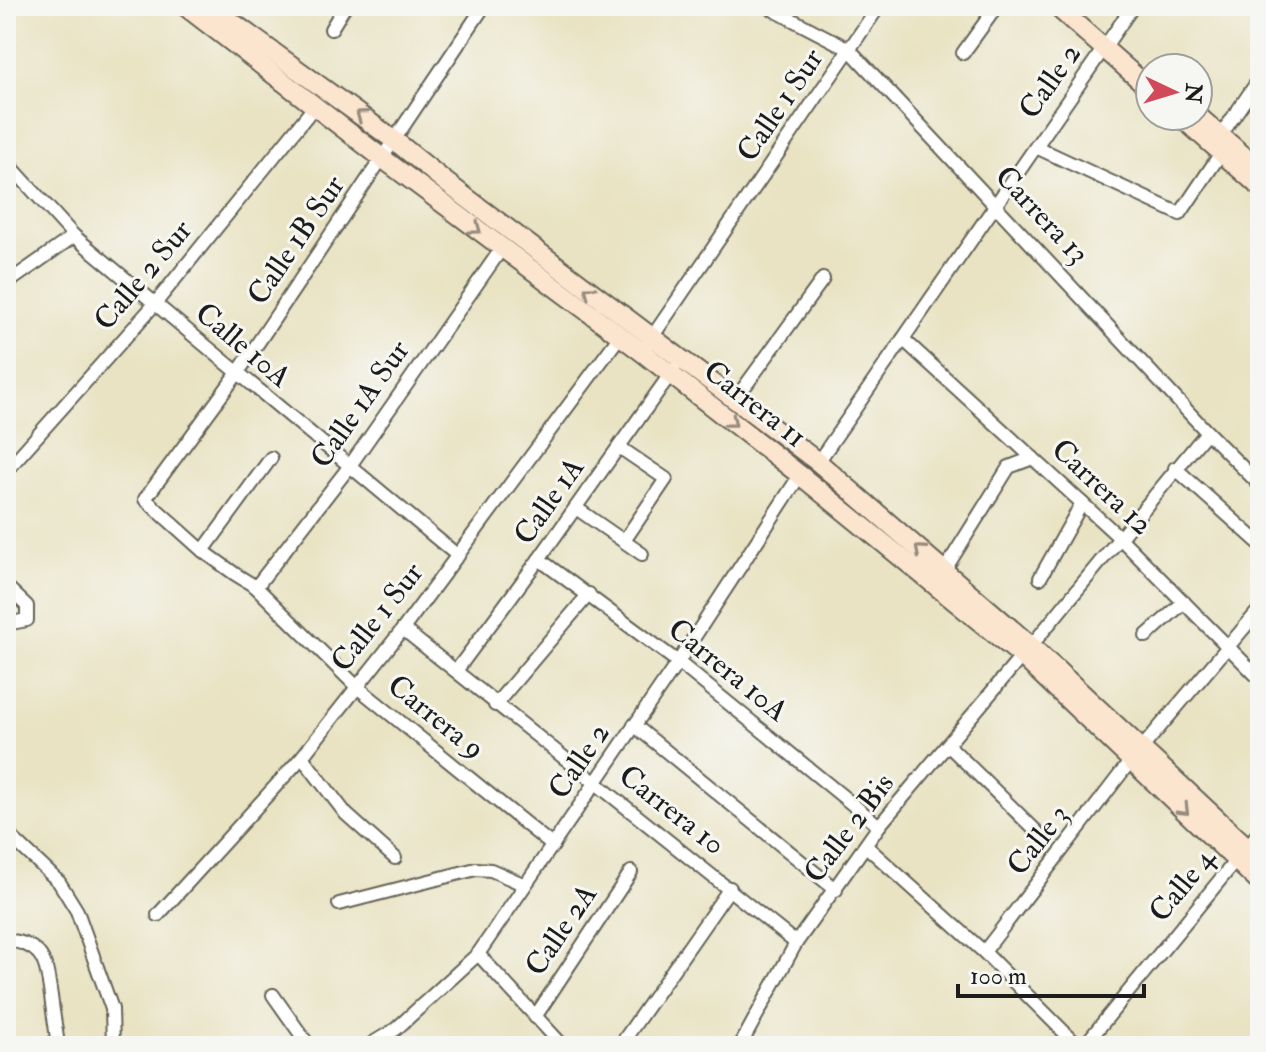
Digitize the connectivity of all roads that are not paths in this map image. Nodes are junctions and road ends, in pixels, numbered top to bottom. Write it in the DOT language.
graph roads {
  1 [pos="185,6"];
  2 [pos="210,6"];
  3 [pos="345,6"];
  4 [pos="484,6"];
  5 [pos="766,6"];
  6 [pos="879,6"];
  7 [pos="997,6"];
  8 [pos="1056,6"];
  9 [pos="1071,6"];
  10 [pos="1133,6"];
  11 [pos="229,19"];
  12 [pos="331,29"];
  13 [pos="1107,44"];
  14 [pos="849,49"];
  15 [pos="963,53"];
  16 [pos="1134,63"];
  17 [pos="1134,72"];
  18 [pos="1260,78"];
  19 [pos="314,107"];
  20 [pos="1203,132"];
  21 [pos="1211,132"];
  22 [pos="394,140"];
  23 [pos="1221,144"];
  24 [pos="1036,147"];
  25 [pos="382,158"];
  26 [pos="6,161"];
  27 [pos="1260,170"];
  28 [pos="1260,187"];
  29 [pos="996,204"];
  30 [pos="74,236"];
  31 [pos="502,248"];
  32 [pos="823,279"];
  33 [pos="6,284"];
  34 [pos="154,305"];
  35 [pos="620,336"];
  36 [pos="903,339"];
  37 [pos="646,345"];
  38 [pos="675,367"];
  39 [pos="237,374"];
  40 [pos="735,400"];
  41 [pos="1207,432"];
  42 [pos="619,447"];
  43 [pos="271,458"];
  44 [pos="1033,458"];
  45 [pos="818,462"];
  46 [pos="349,467"];
  47 [pos="1175,468"];
  48 [pos="6,471"];
  49 [pos="800,475"];
  50 [pos="1260,485"];
  51 [pos="145,499"];
  52 [pos="1082,503"];
  53 [pos="576,508"];
  54 [pos="1119,537"];
  55 [pos="624,541"];
  56 [pos="1260,544"];
  57 [pos="203,551"];
  58 [pos="642,554"];
  59 [pos="458,556"];
  60 [pos="539,559"];
  61 [pos="944,571"];
  62 [pos="1040,578"];
  63 [pos="6,586"];
  64 [pos="256,587"];
  65 [pos="589,594"];
  66 [pos="1184,602"];
  67 [pos="1260,609"];
  68 [pos="6,624"];
  69 [pos="403,629"];
  70 [pos="1146,636"];
  71 [pos="1228,647"];
  72 [pos="1026,651"];
  73 [pos="678,662"];
  74 [pos="456,671"];
  75 [pos="1260,679"];
  76 [pos="356,686"];
  77 [pos="495,705"];
  78 [pos="634,725"];
  79 [pos="948,745"];
  80 [pos="1136,754"];
  81 [pos="302,757"];
  82 [pos="596,782"];
  83 [pos="879,826"];
  84 [pos="1260,831"];
  85 [pos="6,832"];
  86 [pos="1037,832"];
  87 [pos="553,846"];
  88 [pos="866,846"];
  89 [pos="1247,856"];
  90 [pos="395,858"];
  91 [pos="631,872"];
  92 [pos="1260,883"];
  93 [pos="525,885"];
  94 [pos="730,888"];
  95 [pos="836,890"];
  96 [pos="339,904"];
  97 [pos="158,915"];
  98 [pos="6,940"];
  99 [pos="796,943"];
  100 [pos="984,952"];
  101 [pos="478,954"];
  102 [pos="273,995"];
  103 [pos="535,1017"];
  104 [pos="624,1040"];
  105 [pos="58,1046"];
  106 [pos="113,1046"];
  107 [pos="309,1046"];
  108 [pos="368,1046"];
  109 [pos="563,1046"];
  110 [pos="740,1046"];
  111 [pos="1078,1046"];
  112 [pos="1084,1046"];
  1 -- 11 [label="main road, Carrera 11"];
  2 -- 11 [label="main road, Carrera 11"];
  3 -- 12 [label="street"];
  4 -- 22 [label="street, Calle 1B Sur"];
  5 -- 14 [label="street, Carrera 13"];
  6 -- 14 [label="street, Calle 1 Sur"];
  7 -- 15 [label="street"];
  8 -- 13 [label="main road"];
  9 -- 13 [label="main road"];
  10 -- 13 [label="street, Calle 2"];
  11 -- 19 [label="main road, Carrera 11"];
  22 -- 11 [label="main road, Carrera 11, one-way"];
  13 -- 16 [label="main road"];
  13 -- 17 [label="main road"];
  13 -- 24 [label="street, Calle 2"];
  14 -- 29 [label="street, Carrera 13"];
  14 -- 37 [label="street, Calle 1 Sur"];
  18 -- 23 [label="street"];
  19 -- 25 [label="main road, Carrera 11"];
  19 -- 34 [label="street, Calle 2 Sur"];
  20 -- 23 [label="main road"];
  21 -- 23 [label="main road"];
  22 -- 25 [label="street, Calle 1B Sur"];
  37 -- 22 [label="main road, Carrera 11, one-way"];
  23 -- 24 [label="street"];
  23 -- 27 [label="main road"];
  23 -- 28 [label="main road"];
  24 -- 29 [label="street, Calle 2"];
  25 -- 31 [label="main road, Carrera 11, one-way"];
  25 -- 39 [label="street, Calle 1B Sur"];
  26 -- 30 [label="street, Calle 10A"];
  29 -- 36 [label="street, Calle 2"];
  29 -- 41 [label="street, Carrera 13"];
  30 -- 33 [label="street"];
  30 -- 34 [label="street, Calle 10A"];
  31 -- 35 [label="main road, Carrera 11"];
  31 -- 46 [label="street, Calle 1A Sur"];
  32 -- 40 [label="street"];
  34 -- 39 [label="street, Calle 10A"];
  34 -- 48 [label="street, Calle 2 Sur"];
  35 -- 37 [label="main road, Carrera 11"];
  35 -- 59 [label="street, Calle 1 Sur"];
  36 -- 44 [label="street, Carrera 12"];
  36 -- 45 [label="street, Calle 2"];
  37 -- 38 [label="main road, Carrera 11"];
  38 -- 40 [label="main road, Carrera 11"];
  38 -- 42 [label="street, Calle 1A"];
  38 -- 49 [label="main road, Carrera 11, one-way"];
  39 -- 46 [label="street, Calle 10A"];
  39 -- 51 [label="street, Calle 1B Sur"];
  40 -- 45 [label="main road, Carrera 11"];
  41 -- 47 [label="street, Calle 2 Bis"];
  41 -- 50 [label="street, Carrera 13"];
  42 -- 53 [label="street, Calle 1A"];
  42 -- 55 [label="street"];
  43 -- 57 [label="street"];
  44 -- 52 [label="street, Carrera 12"];
  44 -- 61 [label="street"];
  61 -- 45 [label="main road, Carrera 11, one-way"];
  46 -- 59 [label="street, Calle 10A"];
  46 -- 64 [label="street, Calle 1A Sur"];
  47 -- 54 [label="street, Calle 2 Bis"];
  47 -- 56 [label="street"];
  49 -- 72 [label="main road, Carrera 11"];
  49 -- 73 [label="street, Calle 2"];
  51 -- 57 [label="street, Carrera 9"];
  52 -- 54 [label="street, Carrera 12"];
  52 -- 62 [label="street"];
  53 -- 55 [label="street"];
  53 -- 60 [label="street, Calle 1A"];
  54 -- 66 [label="street, Carrera 12"];
  54 -- 72 [label="street, Calle 2 Bis"];
  55 -- 58 [label="street"];
  57 -- 64 [label="street, Carrera 9"];
  59 -- 69 [label="street, Calle 1 Sur"];
  60 -- 65 [label="street, Carrera 10A"];
  60 -- 74 [label="street, Calle 1A"];
  61 -- 72 [label="main road, Carrera 11"];
  63 -- 68 [label="street"];
  64 -- 76 [label="street, Carrera 9"];
  65 -- 73 [label="street, Carrera 10A"];
  65 -- 77 [label="street"];
  66 -- 70 [label="street"];
  66 -- 71 [label="street, Carrera 12"];
  67 -- 71 [label="street, Calle 3"];
  69 -- 74 [label="street, Carrera 10"];
  69 -- 76 [label="street, Calle 1 Sur"];
  71 -- 75 [label="street, Carrera 12"];
  71 -- 80 [label="street, Calle 3"];
  72 -- 79 [label="street, Calle 2 Bis"];
  72 -- 80 [label="main road, Carrera 11"];
  73 -- 78 [label="street, Calle 2"];
  73 -- 83 [label="street, Carrera 10A"];
  74 -- 77 [label="street, Carrera 10"];
  76 -- 81 [label="street, Calle 1 Sur"];
  76 -- 87 [label="street, Carrera 9"];
  77 -- 82 [label="street, Carrera 10"];
  78 -- 82 [label="street, Calle 2"];
  78 -- 95 [label="street"];
  79 -- 83 [label="street, Calle 2 Bis"];
  79 -- 86 [label="street"];
  80 -- 89 [label="main road, Carrera 11"];
  80 -- 100 [label="street, Calle 3"];
  81 -- 90 [label="street"];
  81 -- 97 [label="street, Calle 1 Sur"];
  82 -- 87 [label="street, Calle 2"];
  82 -- 94 [label="street, Carrera 10"];
  83 -- 88 [label="street, Calle 2 Bis"];
  84 -- 89 [label="street, Calle 4"];
  85 -- 106 [label="street"];
  87 -- 93 [label="street, Calle 2"];
  88 -- 95 [label="street, Calle 2 Bis"];
  88 -- 100 [label="street"];
  89 -- 92 [label="main road, Carrera 11"];
  89 -- 112 [label="street, Calle 4"];
  91 -- 103 [label="street, Calle 2A"];
  93 -- 96 [label="street"];
  93 -- 101 [label="street, Calle 2"];
  94 -- 99 [label="street, Carrera 10"];
  94 -- 104 [label="street"];
  95 -- 99 [label="street, Calle 2 Bis"];
  98 -- 105 [label="street"];
  99 -- 110 [label="street, Calle 2 Bis"];
  100 -- 111 [label="street"];
  101 -- 103 [label="street"];
  101 -- 108 [label="street, Calle 2"];
  102 -- 107 [label="street"];
  103 -- 109 [label="street"];
}
